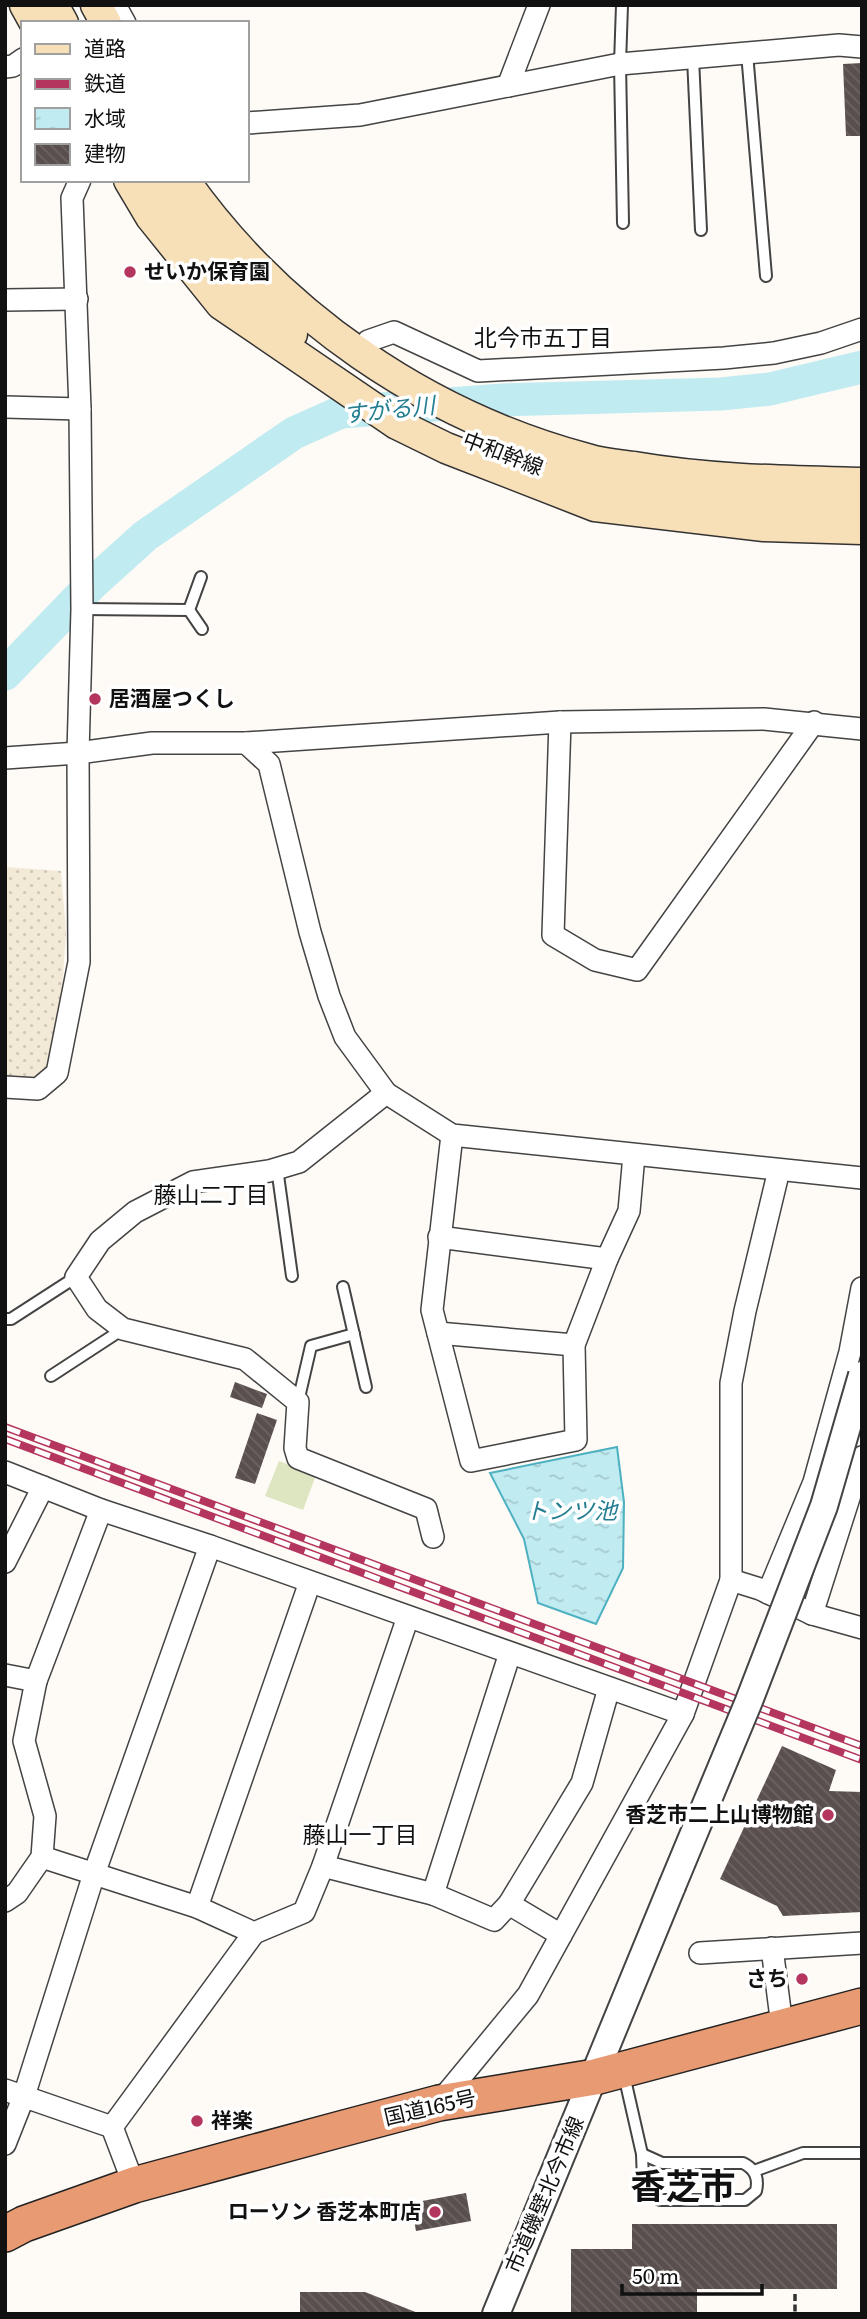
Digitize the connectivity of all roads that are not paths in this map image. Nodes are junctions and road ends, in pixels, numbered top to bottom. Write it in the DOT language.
graph roads {
  1 [pos="25,5"];
  2 [pos="53,5"];
  3 [pos="79,5"];
  4 [pos="96,5"];
  5 [pos="115,5"];
  6 [pos="539,5"];
  7 [pos="622,5"];
  8 [pos="34,21"];
  9 [pos="61,21"];
  10 [pos="88,21"];
  11 [pos="105,21"];
  12 [pos="124,21"];
  13 [pos="862,47"];
  14 [pos="747,53"];
  15 [pos="693,58"];
  16 [pos="620,64"];
  17 [pos="508,86"];
  18 [pos="248,124"];
  19 [pos="79,182"];
  20 [pos="130,182"];
  21 [pos="158,182"];
  22 [pos="186,182"];
  23 [pos="206,182"];
  24 [pos="623,223"];
  25 [pos="701,230"];
  26 [pos="766,276"];
  27 [pos="77,299"];
  28 [pos="5,300"];
  29 [pos="862,329"];
  30 [pos="369,341"];
  31 [pos="5,407"];
  32 [pos="80,409"];
  33 [pos="862,467"];
  34 [pos="862,483"];
  35 [pos="862,506"];
  36 [pos="862,529"];
  37 [pos="201,577"];
  38 [pos="82,609"];
  39 [pos="189,610"];
  40 [pos="202,629"];
  41 [pos="560,722"];
  42 [pos="814,722"];
  43 [pos="862,729"];
  44 [pos="246,743"];
  45 [pos="78,754"];
  46 [pos="5,758"];
  47 [pos="5,1087"];
  48 [pos="386,1093"];
  49 [pos="452,1135"];
  50 [pos="634,1155"];
  51 [pos="277,1168"];
  52 [pos="779,1170"];
  53 [pos="862,1178"];
  54 [pos="439,1237"];
  55 [pos="607,1259"];
  56 [pos="292,1276"];
  57 [pos="76,1277"];
  58 [pos="343,1287"];
  59 [pos="862,1288"];
  60 [pos="5,1319"];
  61 [pos="123,1329"];
  62 [pos="438,1333"];
  63 [pos="354,1334"];
  64 [pos="573,1345"];
  65 [pos="862,1375"];
  66 [pos="51,1377"];
  67 [pos="366,1387"];
  68 [pos="298,1402"];
  69 [pos="862,1457"];
  70 [pos="5,1472"];
  71 [pos="43,1487"];
  72 [pos="101,1510"];
  73 [pos="433,1537"];
  74 [pos="210,1546"];
  75 [pos="5,1562"];
  76 [pos="731,1580"];
  77 [pos="310,1582"];
  78 [pos="768,1593"];
  79 [pos="812,1614"];
  80 [pos="408,1617"];
  81 [pos="862,1628"];
  82 [pos="510,1653"];
  83 [pos="5,1675"];
  84 [pos="36,1681"];
  85 [pos="609,1688"];
  86 [pos="683,1714"];
  87 [pos="15,1742"];
  88 [pos="42,1857"];
  89 [pos="323,1866"];
  90 [pos="94,1874"];
  91 [pos="433,1894"];
  92 [pos="5,1901"];
  93 [pos="509,1904"];
  94 [pos="197,1907"];
  95 [pos="254,1933"];
  96 [pos="561,1935"];
  97 [pos="862,1943"];
  98 [pos="772,1948"];
  99 [pos="700,1953"];
  100 [pos="862,2006"];
  101 [pos="782,2026"];
  102 [pos="609,2073"];
  103 [pos="15,2093"];
  104 [pos="439,2103"];
  105 [pos="112,2127"];
  106 [pos="5,2144"];
  107 [pos="862,2153"];
  108 [pos="642,2154"];
  109 [pos="754,2171"];
  110 [pos="134,2185"];
  111 [pos="5,2234"];
  112 [pos="495,2314"];
  1 -- 8 [label="main road"];
  2 -- 9 [label="main road"];
  3 -- 10 [label="main road"];
  4 -- 11 [label="main road"];
  5 -- 12 [label="street"];
  6 -- 17 [label="street"];
  7 -- 16 [label="lane"];
  13 -- 14 [label="street"];
  14 -- 15 [label="street"];
  14 -- 26 [label="lane"];
  15 -- 16 [label="street"];
  15 -- 25 [label="lane"];
  16 -- 17 [label="street"];
  16 -- 24 [label="lane"];
  17 -- 18 [label="street"];
  19 -- 27 [label="street"];
  20 -- 36 [label="main road"];
  21 -- 35 [label="main road, 中和幹線"];
  22 -- 34 [label="main road, 中和幹線"];
  23 -- 30 [label="main road"];
  27 -- 28 [label="street"];
  27 -- 32 [label="street"];
  29 -- 30 [label="street"];
  30 -- 33 [label="main road"];
  31 -- 32 [label="street"];
  32 -- 38 [label="street"];
  37 -- 39 [label="lane"];
  38 -- 39 [label="lane"];
  38 -- 45 [label="street"];
  39 -- 40 [label="lane"];
  41 -- 42 [label="street"];
  41 -- 42 [label="street"];
  41 -- 44 [label="street"];
  42 -- 43 [label="street"];
  44 -- 45 [label="street"];
  44 -- 48 [label="street"];
  45 -- 46 [label="street"];
  45 -- 47 [label="street"];
  48 -- 49 [label="street"];
  48 -- 51 [label="street"];
  49 -- 50 [label="street"];
  49 -- 54 [label="street"];
  50 -- 52 [label="street"];
  50 -- 55 [label="street"];
  51 -- 56 [label="lane"];
  51 -- 57 [label="street"];
  52 -- 53 [label="street"];
  52 -- 76 [label="street"];
  54 -- 55 [label="street"];
  54 -- 62 [label="street"];
  55 -- 64 [label="street"];
  57 -- 60 [label="lane"];
  57 -- 61 [label="street"];
  58 -- 63 [label="lane"];
  59 -- 78 [label="street"];
  61 -- 66 [label="lane"];
  61 -- 68 [label="street"];
  62 -- 64 [label="street"];
  62 -- 64 [label="street"];
  63 -- 67 [label="lane"];
  63 -- 68 [label="lane"];
  65 -- 102 [label="street, 市道磯壁北今市線, bridge"];
  68 -- 73 [label="street"];
  69 -- 79 [label="street"];
  70 -- 71 [label="street"];
  71 -- 72 [label="street"];
  71 -- 75 [label="street"];
  72 -- 74 [label="street"];
  72 -- 84 [label="street"];
  74 -- 77 [label="street"];
  74 -- 90 [label="street"];
  76 -- 78 [label="street"];
  76 -- 86 [label="street"];
  77 -- 80 [label="street"];
  77 -- 94 [label="street"];
  78 -- 79 [label="street"];
  79 -- 81 [label="street"];
  80 -- 82 [label="street"];
  80 -- 89 [label="street"];
  82 -- 85 [label="street"];
  82 -- 91 [label="street"];
  83 -- 84 [label="street"];
  84 -- 87 [label="street"];
  85 -- 86 [label="street"];
  85 -- 93 [label="street"];
  86 -- 96 [label="street"];
  87 -- 88 [label="street"];
  88 -- 90 [label="street"];
  88 -- 92 [label="street"];
  89 -- 91 [label="street"];
  89 -- 95 [label="street"];
  90 -- 94 [label="street"];
  90 -- 103 [label="street"];
  91 -- 93 [label="street"];
  93 -- 96 [label="street"];
  94 -- 95 [label="street"];
  95 -- 105 [label="street"];
  96 -- 104 [label="street"];
  97 -- 98 [label="street"];
  98 -- 99 [label="street"];
  98 -- 101 [label="street"];
  100 -- 101 [label="highway, 国道165号"];
  101 -- 102 [label="highway, 国道165号"];
  102 -- 104 [label="highway, 国道165号"];
  102 -- 108 [label="lane"];
  102 -- 112 [label="street, 市道磯壁北今市線"];
  103 -- 105 [label="street"];
  103 -- 106 [label="street"];
  104 -- 110 [label="highway, 国道165号"];
  105 -- 110 [label="street"];
  107 -- 109 [label="lane"];
  108 -- 109 [label="lane"];
  108 -- 109 [label="lane"];
  110 -- 111 [label="highway, 国道165号"];
}
